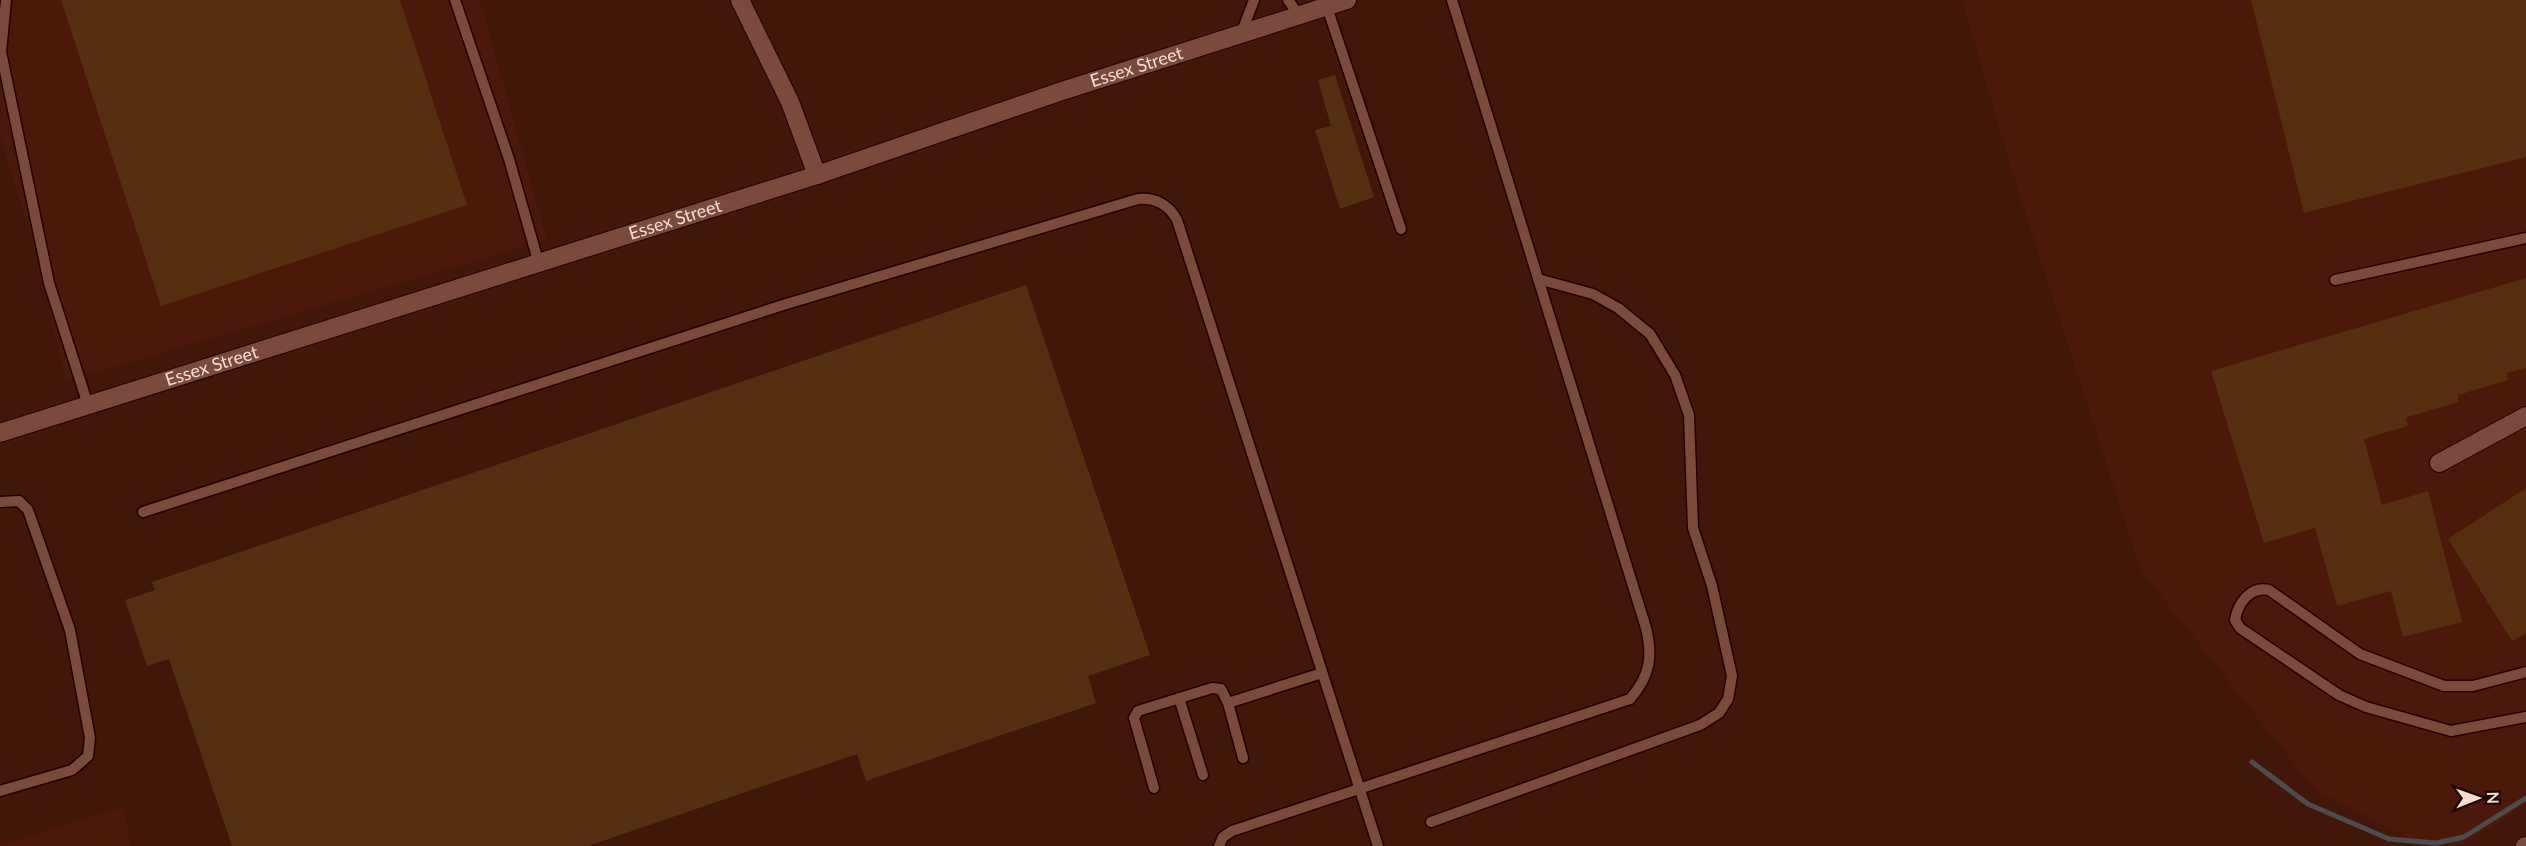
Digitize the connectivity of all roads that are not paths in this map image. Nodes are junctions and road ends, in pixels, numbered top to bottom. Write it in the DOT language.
graph roads {
  1 [pos="6,0"];
  2 [pos="454,0"];
  3 [pos="740,0"];
  4 [pos="1254,0"];
  5 [pos="1288,0"];
  6 [pos="1347,0"];
  7 [pos="1452,0"];
  8 [pos="1327,7"];
  9 [pos="1299,15"];
  10 [pos="1241,34"];
  11 [pos="817,175"];
  12 [pos="1401,229"];
  13 [pos="2526,238"];
  14 [pos="539,264"];
  15 [pos="1538,279"];
  16 [pos="2335,280"];
  17 [pos="88,405"];
  18 [pos="2526,416"];
  19 [pos="0,433"];
  20 [pos="2439,463"];
  21 [pos="0,502"];
  22 [pos="143,512"];
  23 [pos="2526,672"];
  24 [pos="1322,674"];
  25 [pos="1179,698"];
  26 [pos="1228,703"];
  27 [pos="2526,717"];
  28 [pos="1243,758"];
  29 [pos="1203,775"];
  30 [pos="1359,787"];
  31 [pos="1154,788"];
  32 [pos="0,791"];
  33 [pos="1431,822"];
  34 [pos="1219,846"];
  35 [pos="1378,846"];
  1 -- 17 [label="lane"];
  2 -- 14 [label="lane"];
  3 -- 11 [label="street"];
  4 -- 10 [label="lane"];
  5 -- 9 [label="lane"];
  6 -- 8 [label="street, Essex Street"];
  7 -- 15 [label="lane"];
  8 -- 9 [label="street, Essex Street"];
  8 -- 12 [label="lane"];
  9 -- 10 [label="street, Essex Street"];
  10 -- 11 [label="street, Essex Street"];
  11 -- 14 [label="street, Essex Street"];
  13 -- 16 [label="lane"];
  14 -- 17 [label="street, Essex Street"];
  15 -- 30 [label="lane"];
  15 -- 33 [label="lane"];
  17 -- 19 [label="street, Essex Street"];
  18 -- 20 [label="street"];
  21 -- 32 [label="lane"];
  22 -- 24 [label="lane"];
  23 -- 27 [label="lane"];
  24 -- 26 [label="lane"];
  24 -- 30 [label="lane"];
  25 -- 26 [label="lane"];
  25 -- 29 [label="lane"];
  25 -- 31 [label="lane"];
  26 -- 28 [label="lane"];
  30 -- 34 [label="lane"];
  30 -- 35 [label="lane"];
}
